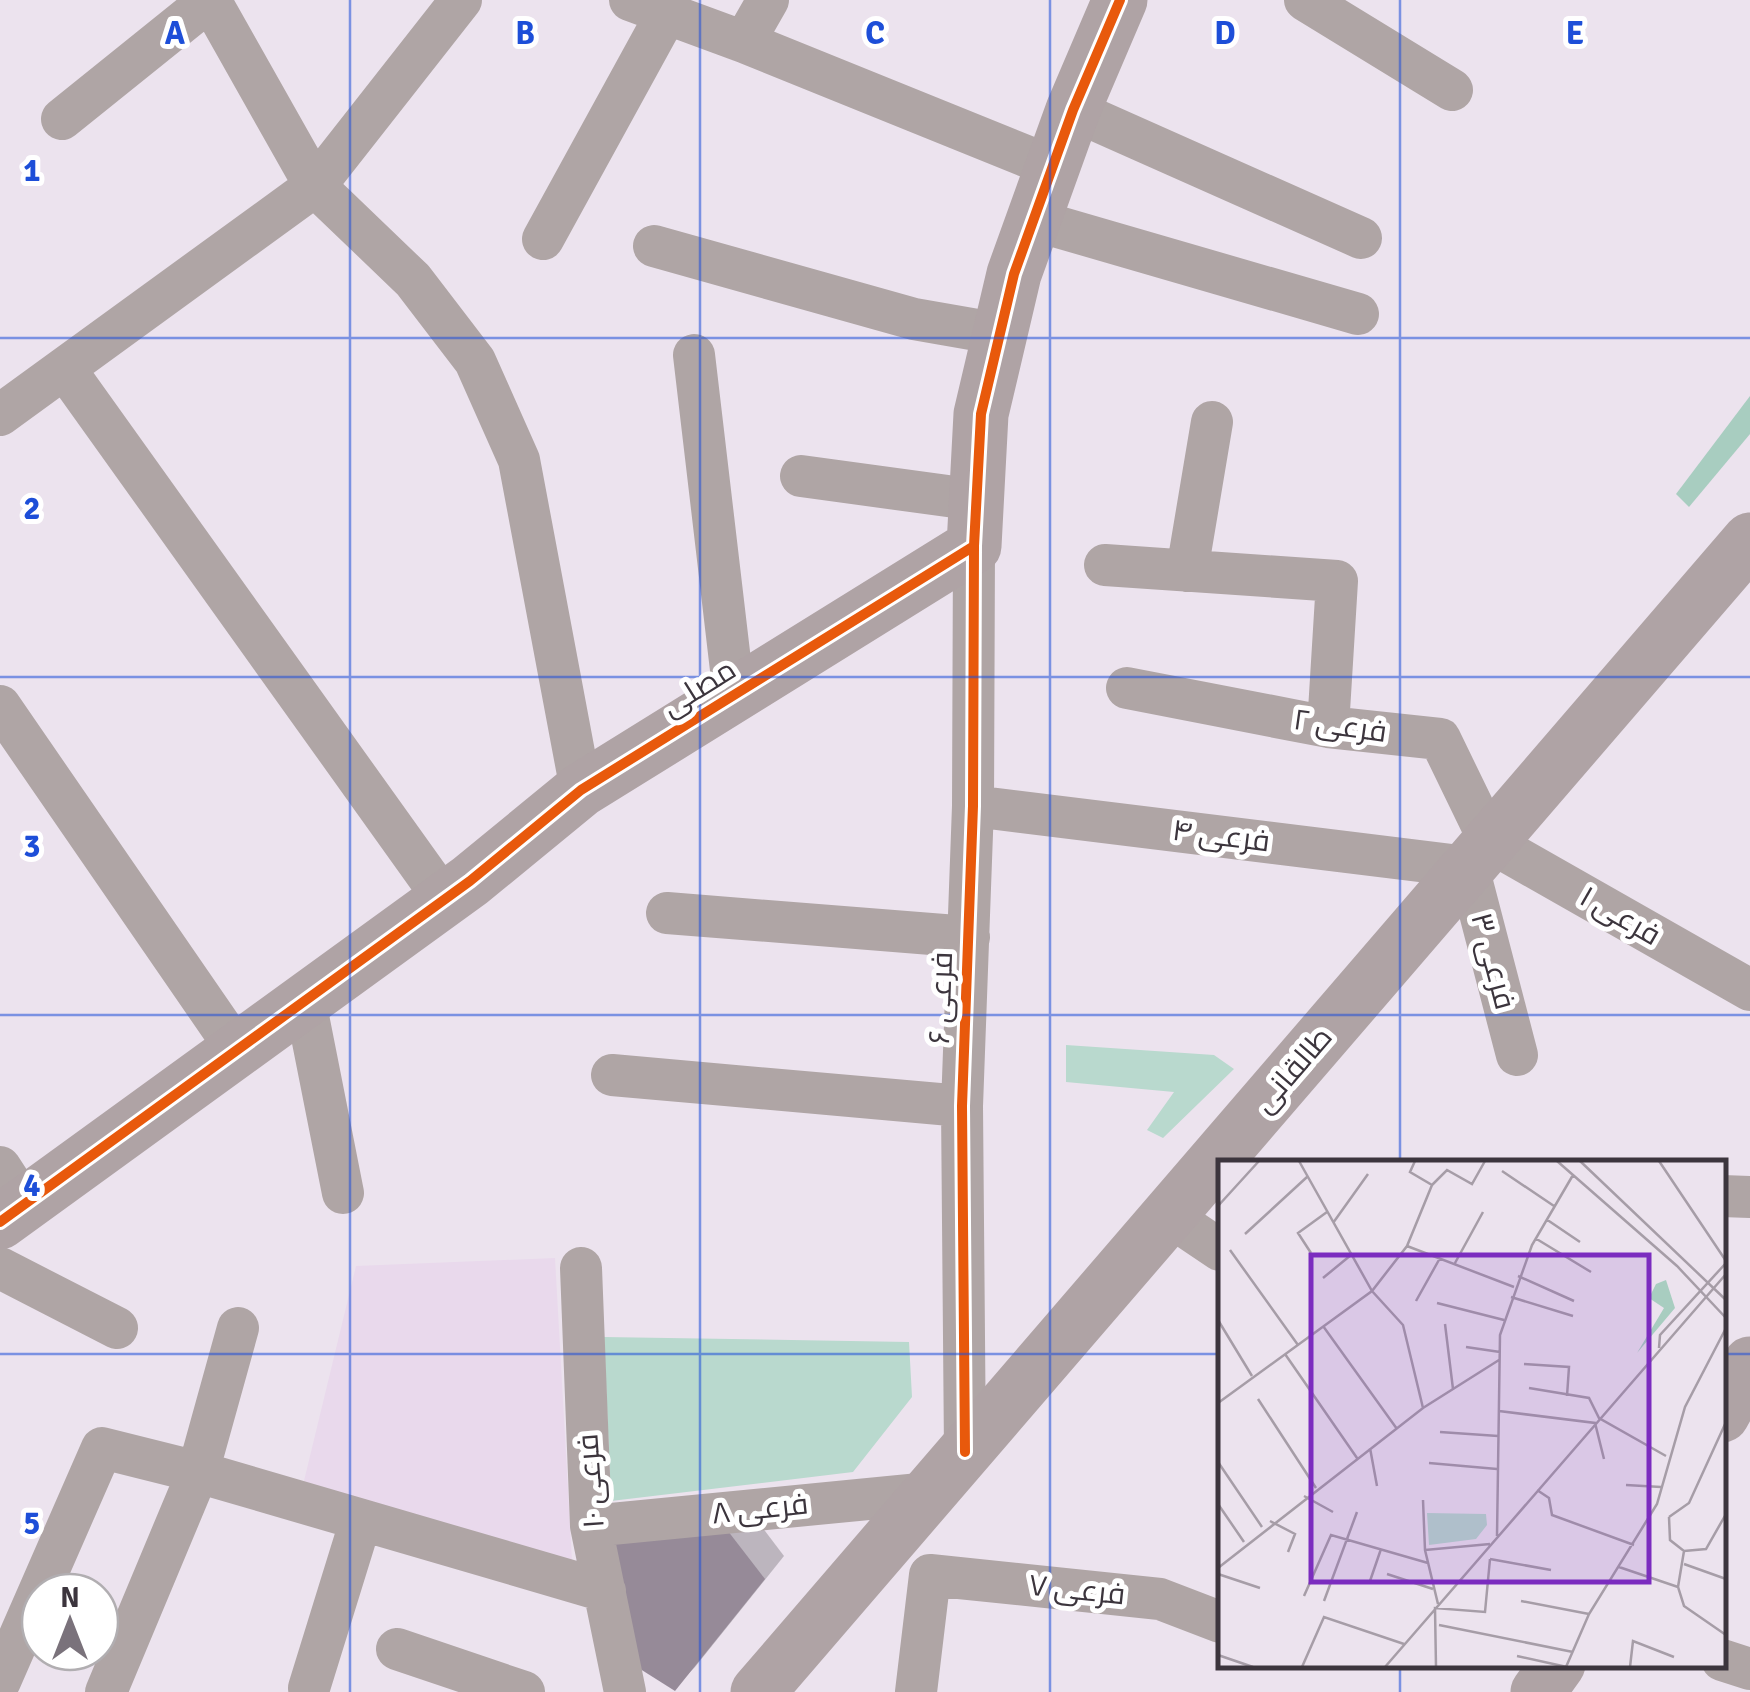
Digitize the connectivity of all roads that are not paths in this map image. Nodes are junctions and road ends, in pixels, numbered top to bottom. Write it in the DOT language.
graph roads {
  1 [pos="460,0"];
  2 [pos="768,0"];
  3 [pos="1120,0"];
  4 [pos="1305,0"];
  5 [pos="648,7"];
  6 [pos="744,42"];
  7 [pos="1452,90"];
  8 [pos="1073,110"];
  9 [pos="62,119"];
  10 [pos="1053,167"];
  11 [pos="315,186"];
  12 [pos="1034,220"];
  13 [pos="1362,238"];
  14 [pos="543,240"];
  15 [pos="654,246"];
  16 [pos="1358,314"];
  17 [pos="1000,334"];
  18 [pos="694,355"];
  19 [pos="65,369"];
  20 [pos="0,415"];
  21 [pos="1212,422"];
  22 [pos="800,476"];
  23 [pos="976,523"];
  24 [pos="1750,540"];
  25 [pos="1105,565"];
  26 [pos="1187,571"];
  27 [pos="1127,688"];
  28 [pos="734,696"];
  29 [pos="0,706"];
  30 [pos="1328,728"];
  31 [pos="581,790"];
  32 [pos="973,806"];
  33 [pos="1479,854"];
  34 [pos="444,899"];
  35 [pos="667,913"];
  36 [pos="969,937"];
  37 [pos="1750,990"];
  38 [pos="305,1000"];
  39 [pos="237,1050"];
  40 [pos="1517,1055"];
  41 [pos="612,1074"];
  42 [pos="962,1106"];
  43 [pos="343,1194"];
  44 [pos="1725,1196"];
  45 [pos="1750,1197"];
  46 [pos="8,1198"];
  47 [pos="1168,1215"];
  48 [pos="1218,1249"];
  49 [pos="0,1268"];
  50 [pos="581,1268"];
  51 [pos="117,1328"];
  52 [pos="238,1328"];
  53 [pos="1750,1364"];
  54 [pos="1725,1410"];
  55 [pos="965,1452"];
  56 [pos="198,1472"];
  57 [pos="915,1510"];
  58 [pos="361,1520"];
  59 [pos="591,1526"];
  60 [pos="930,1576"];
  61 [pos="604,1591"];
  62 [pos="1218,1621"];
  63 [pos="396,1650"];
  64 [pos="1725,1661"];
  65 [pos="1556,1667"];
  66 [pos="1750,1669"];
  67 [pos="0,1681"];
  68 [pos="309,1688"];
  69 [pos="106,1692"];
  70 [pos="524,1692"];
  71 [pos="625,1692"];
  72 [pos="758,1692"];
  73 [pos="916,1692"];
  74 [pos="1538,1692"];
  1 -- 11 [label="street"];
  2 -- 6 [label="street"];
  3 -- 8 [label="street"];
  4 -- 7 [label="street"];
  5 -- 6 [label="street"];
  5 -- 14 [label="street"];
  6 -- 10 [label="street"];
  8 -- 10 [label="street"];
  8 -- 13 [label="street"];
  9 -- 11 [label="street"];
  10 -- 12 [label="street"];
  11 -- 19 [label="street"];
  11 -- 31 [label="street"];
  12 -- 16 [label="street"];
  12 -- 17 [label="street"];
  15 -- 17 [label="street"];
  17 -- 23 [label="street"];
  18 -- 28 [label="street"];
  19 -- 20 [label="street"];
  19 -- 34 [label="street"];
  21 -- 26 [label="street"];
  22 -- 23 [label="street"];
  23 -- 28 [label="street, مصلی"];
  23 -- 32 [label="street, فرعی ۶"];
  24 -- 33 [label="street, طالقانی"];
  25 -- 26 [label="street"];
  26 -- 30 [label="street"];
  27 -- 30 [label="street, فرعی ۲"];
  28 -- 31 [label="street, مصلی"];
  29 -- 39 [label="street"];
  30 -- 33 [label="street, فرعی ۲"];
  31 -- 34 [label="street, مصلی"];
  32 -- 33 [label="street, فرعی ۴"];
  32 -- 36 [label="street, فرعی ۶"];
  33 -- 37 [label="street, فرعی ۱"];
  33 -- 40 [label="street, فرعی ۳"];
  33 -- 47 [label="street, طالقانی"];
  34 -- 38 [label="street, مصلی"];
  35 -- 36 [label="street"];
  36 -- 42 [label="street, فرعی ۶"];
  38 -- 39 [label="street, مصلی"];
  38 -- 43 [label="street"];
  39 -- 46 [label="street, مصلی"];
  41 -- 42 [label="street"];
  42 -- 55 [label="street, فرعی ۶"];
  44 -- 45 [label="street"];
  47 -- 48 [label="street"];
  47 -- 55 [label="street, طالقانی"];
  49 -- 51 [label="street"];
  50 -- 59 [label="street, فرعی ۱۰"];
  52 -- 56 [label="street"];
  53 -- 54 [label="street"];
  55 -- 57 [label="street, طالقانی"];
  56 -- 58 [label="street"];
  56 -- 67 [label="street"];
  56 -- 69 [label="street"];
  57 -- 59 [label="street, فرعی ۸"];
  57 -- 60 [label="street"];
  57 -- 72 [label="street, طالقانی"];
  58 -- 61 [label="street"];
  58 -- 68 [label="street"];
  59 -- 61 [label="street, فرعی ۱۰"];
  60 -- 62 [label="street, فرعی ۷"];
  60 -- 73 [label="street"];
  61 -- 71 [label="street, فرعی ۱۰"];
  63 -- 70 [label="street"];
  64 -- 66 [label="street"];
  65 -- 74 [label="street"];
}
